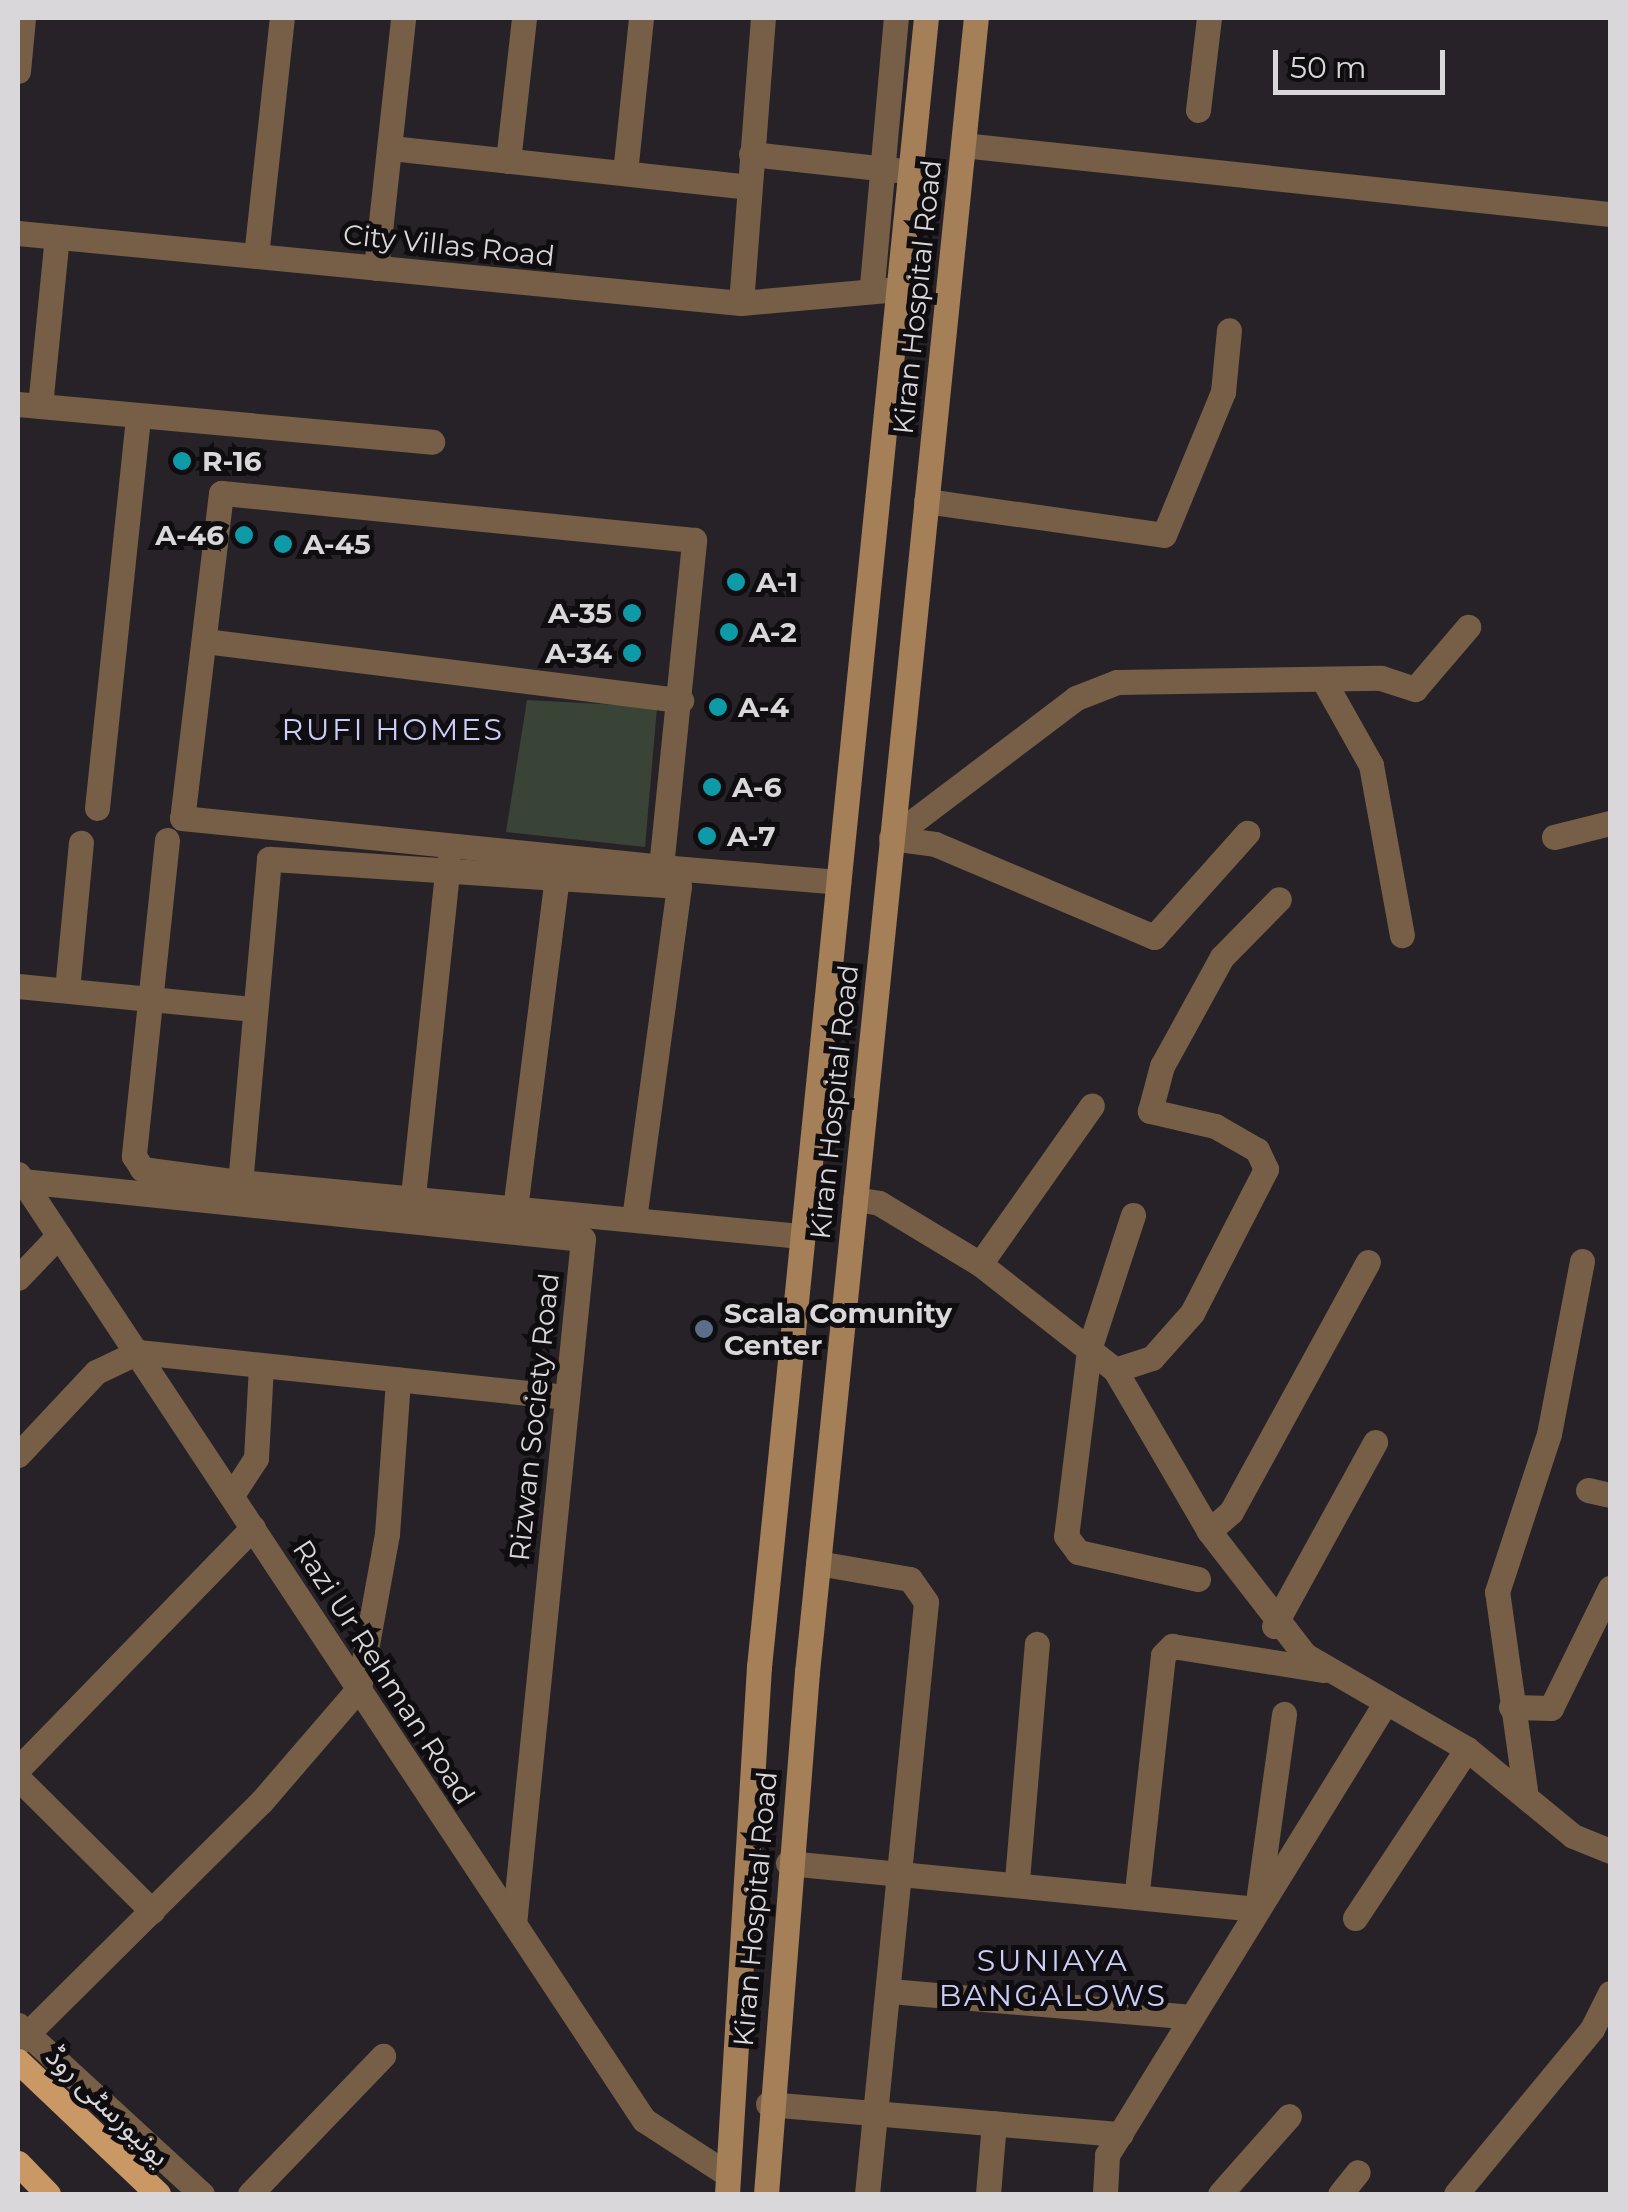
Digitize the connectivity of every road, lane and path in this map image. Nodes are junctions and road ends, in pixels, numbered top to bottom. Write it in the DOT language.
graph roads {
  1 [pos="23,18"];
  2 [pos="282,18"];
  3 [pos="403,18"];
  4 [pos="524,18"];
  5 [pos="641,18"];
  6 [pos="763,18"];
  7 [pos="896,18"];
  8 [pos="926,18"];
  9 [pos="976,18"];
  10 [pos="1209,18"];
  11 [pos="18,71"];
  12 [pos="1198,110"];
  13 [pos="962,145"];
  14 [pos="391,148"];
  15 [pos="751,154"];
  16 [pos="508,161"];
  17 [pos="883,168"];
  18 [pos="910,171"];
  19 [pos="624,173"];
  20 [pos="748,187"];
  21 [pos="1610,214"];
  22 [pos="18,233"];
  23 [pos="57,237"];
  24 [pos="256,256"];
  25 [pos="376,268"];
  26 [pos="885,287"];
  27 [pos="741,304"];
  28 [pos="1229,330"];
  29 [pos="29,405"];
  30 [pos="138,415"];
  31 [pos="432,442"];
  32 [pos="926,501"];
  33 [pos="1468,627"];
  34 [pos="206,641"];
  35 [pos="1325,683"];
  36 [pos="681,700"];
  37 [pos="98,808"];
  38 [pos="1610,823"];
  39 [pos="1247,833"];
  40 [pos="891,838"];
  41 [pos="1554,838"];
  42 [pos="167,840"];
  43 [pos="80,843"];
  44 [pos="448,864"];
  45 [pos="661,867"];
  46 [pos="557,874"];
  47 [pos="838,882"];
  48 [pos="1279,899"];
  49 [pos="1402,936"];
  50 [pos="18,986"];
  51 [pos="67,990"];
  52 [pos="152,998"];
  53 [pos="254,1008"];
  54 [pos="1092,1105"];
  55 [pos="20,1178"];
  56 [pos="240,1182"];
  57 [pos="413,1196"];
  58 [pos="854,1198"];
  59 [pos="516,1209"];
  60 [pos="1133,1215"];
  61 [pos="634,1218"];
  62 [pos="58,1235"];
  63 [pos="800,1236"];
  64 [pos="1582,1261"];
  65 [pos="1368,1262"];
  66 [pos="980,1264"];
  67 [pos="18,1278"];
  68 [pos="1089,1350"];
  69 [pos="138,1352"];
  70 [pos="261,1365"];
  71 [pos="1115,1370"];
  72 [pos="398,1379"];
  73 [pos="563,1397"];
  74 [pos="1375,1442"];
  75 [pos="18,1454"];
  76 [pos="232,1495"];
  77 [pos="253,1527"];
  78 [pos="1209,1531"];
  79 [pos="818,1564"];
  80 [pos="1198,1579"];
  81 [pos="1610,1588"];
  82 [pos="1274,1626"];
  83 [pos="1038,1644"];
  84 [pos="1334,1672"];
  85 [pos="359,1688"];
  86 [pos="1386,1702"];
  87 [pos="1510,1708"];
  88 [pos="1284,1714"];
  89 [pos="1466,1749"];
  90 [pos="18,1769"];
  91 [pos="18,1778"];
  92 [pos="1525,1790"];
  93 [pos="1610,1851"];
  94 [pos="788,1864"];
  95 [pos="897,1870"];
  96 [pos="1016,1880"];
  97 [pos="1137,1891"];
  98 [pos="738,1906"];
  99 [pos="1257,1908"];
  100 [pos="784,1910"];
  101 [pos="152,1911"];
  102 [pos="1355,1918"];
  103 [pos="514,1924"];
  104 [pos="890,1991"];
  105 [pos="1610,1993"];
  106 [pos="1192,2017"];
  107 [pos="21,2034"];
  108 [pos="1601,2034"];
  109 [pos="383,2056"];
  110 [pos="18,2061"];
  111 [pos="768,2104"];
  112 [pos="877,2113"];
  113 [pos="1289,2116"];
  114 [pos="994,2123"];
  115 [pos="1120,2134"];
  116 [pos="18,2163"];
  117 [pos="1358,2172"];
  118 [pos="727,2184"];
  119 [pos="48,2194"];
  120 [pos="158,2194"];
  121 [pos="202,2194"];
  122 [pos="250,2194"];
  123 [pos="766,2194"];
  124 [pos="868,2194"];
  125 [pos="988,2194"];
  126 [pos="1105,2194"];
  127 [pos="1220,2194"];
  128 [pos="1340,2194"];
  129 [pos="1456,2194"];
  1 -- 11 [label="street"];
  2 -- 24 [label="street"];
  3 -- 14 [label="street"];
  4 -- 16 [label="street"];
  5 -- 19 [label="street"];
  6 -- 15 [label="street"];
  7 -- 17 [label="street"];
  8 -- 18 [label="main road, Kiran Hospital Road"];
  9 -- 13 [label="main road, Kiran Hospital Road"];
  10 -- 12 [label="street"];
  13 -- 21 [label="street"];
  13 -- 32 [label="main road, Kiran Hospital Road"];
  14 -- 16 [label="street"];
  14 -- 25 [label="street"];
  15 -- 17 [label="street"];
  15 -- 20 [label="street"];
  16 -- 19 [label="street"];
  17 -- 18 [label="street"];
  17 -- 26 [label="street"];
  18 -- 26 [label="main road, Kiran Hospital Road"];
  19 -- 20 [label="street"];
  20 -- 27 [label="street"];
  22 -- 23 [label="street, City Villas Road"];
  23 -- 24 [label="street, City Villas Road"];
  23 -- 29 [label="street"];
  24 -- 25 [label="street, City Villas Road"];
  25 -- 27 [label="street, City Villas Road"];
  26 -- 27 [label="street, City Villas Road"];
  26 -- 47 [label="main road, Kiran Hospital Road"];
  28 -- 32 [label="street"];
  29 -- 30 [label="street"];
  30 -- 31 [label="street"];
  30 -- 37 [label="street"];
  32 -- 40 [label="main road, Kiran Hospital Road"];
  33 -- 35 [label="street"];
  34 -- 36 [label="street"];
  34 -- 36 [label="street"];
  34 -- 45 [label="street"];
  35 -- 40 [label="street"];
  35 -- 49 [label="street"];
  36 -- 45 [label="street"];
  38 -- 41 [label="street"];
  39 -- 40 [label="street"];
  40 -- 58 [label="main road, Kiran Hospital Road"];
  42 -- 52 [label="street"];
  43 -- 51 [label="street"];
  44 -- 46 [label="street"];
  44 -- 53 [label="street"];
  44 -- 57 [label="street"];
  45 -- 47 [label="street"];
  46 -- 59 [label="street"];
  46 -- 61 [label="street"];
  47 -- 63 [label="main road, Kiran Hospital Road"];
  48 -- 71 [label="street"];
  50 -- 51 [label="street"];
  51 -- 52 [label="street"];
  52 -- 53 [label="street"];
  52 -- 56 [label="street"];
  53 -- 56 [label="street"];
  54 -- 66 [label="street"];
  55 -- 62 [label="street, Razi Ur Rehman Road"];
  55 -- 73 [label="street, Rizwan Society Road"];
  56 -- 57 [label="street"];
  57 -- 59 [label="street"];
  58 -- 66 [label="street"];
  58 -- 79 [label="main road, Kiran Hospital Road"];
  59 -- 61 [label="street"];
  60 -- 68 [label="street"];
  61 -- 63 [label="street"];
  62 -- 67 [label="street"];
  62 -- 69 [label="street, Razi Ur Rehman Road"];
  63 -- 98 [label="main road, Kiran Hospital Road"];
  64 -- 87 [label="street"];
  65 -- 78 [label="street"];
  66 -- 68 [label="street"];
  68 -- 71 [label="street"];
  68 -- 80 [label="street"];
  69 -- 70 [label="street"];
  69 -- 75 [label="street"];
  69 -- 76 [label="street, Razi Ur Rehman Road"];
  70 -- 72 [label="street"];
  70 -- 76 [label="street"];
  71 -- 78 [label="street"];
  72 -- 73 [label="street"];
  72 -- 85 [label="street"];
  73 -- 103 [label="street, Rizwan Society Road"];
  74 -- 82 [label="street"];
  76 -- 77 [label="street, Razi Ur Rehman Road"];
  77 -- 85 [label="street, Razi Ur Rehman Road"];
  77 -- 90 [label="street"];
  78 -- 82 [label="street"];
  79 -- 94 [label="main road, Kiran Hospital Road"];
  79 -- 95 [label="street"];
  81 -- 87 [label="street"];
  82 -- 84 [label="street"];
  83 -- 96 [label="street"];
  84 -- 86 [label="street"];
  84 -- 97 [label="street"];
  85 -- 101 [label="street"];
  85 -- 103 [label="street, Razi Ur Rehman Road"];
  86 -- 89 [label="street"];
  86 -- 99 [label="street"];
  87 -- 92 [label="street"];
  88 -- 99 [label="street"];
  89 -- 92 [label="street"];
  89 -- 102 [label="street"];
  91 -- 101 [label="street"];
  92 -- 93 [label="street"];
  94 -- 95 [label="street"];
  94 -- 100 [label="main road, Kiran Hospital Road"];
  95 -- 96 [label="street"];
  95 -- 104 [label="street"];
  96 -- 97 [label="street"];
  97 -- 99 [label="street"];
  98 -- 100 [label="main road"];
  98 -- 118 [label="main road, Kiran Hospital Road"];
  99 -- 106 [label="street"];
  100 -- 111 [label="main road, Kiran Hospital Road"];
  101 -- 107 [label="street"];
  103 -- 118 [label="street, Razi Ur Rehman Road"];
  104 -- 106 [label="street"];
  104 -- 112 [label="street"];
  105 -- 108 [label="street"];
  106 -- 115 [label="street"];
  107 -- 121 [label="street"];
  108 -- 129 [label="street"];
  109 -- 122 [label="street"];
  110 -- 120 [label="main road, یونیورسٹی روڈ"];
  111 -- 112 [label="street"];
  111 -- 123 [label="main road, Kiran Hospital Road"];
  112 -- 114 [label="street"];
  112 -- 124 [label="street"];
  113 -- 127 [label="street"];
  114 -- 115 [label="street"];
  114 -- 125 [label="street"];
  115 -- 126 [label="street"];
  116 -- 119 [label="main road"];
  117 -- 128 [label="street"];
}
